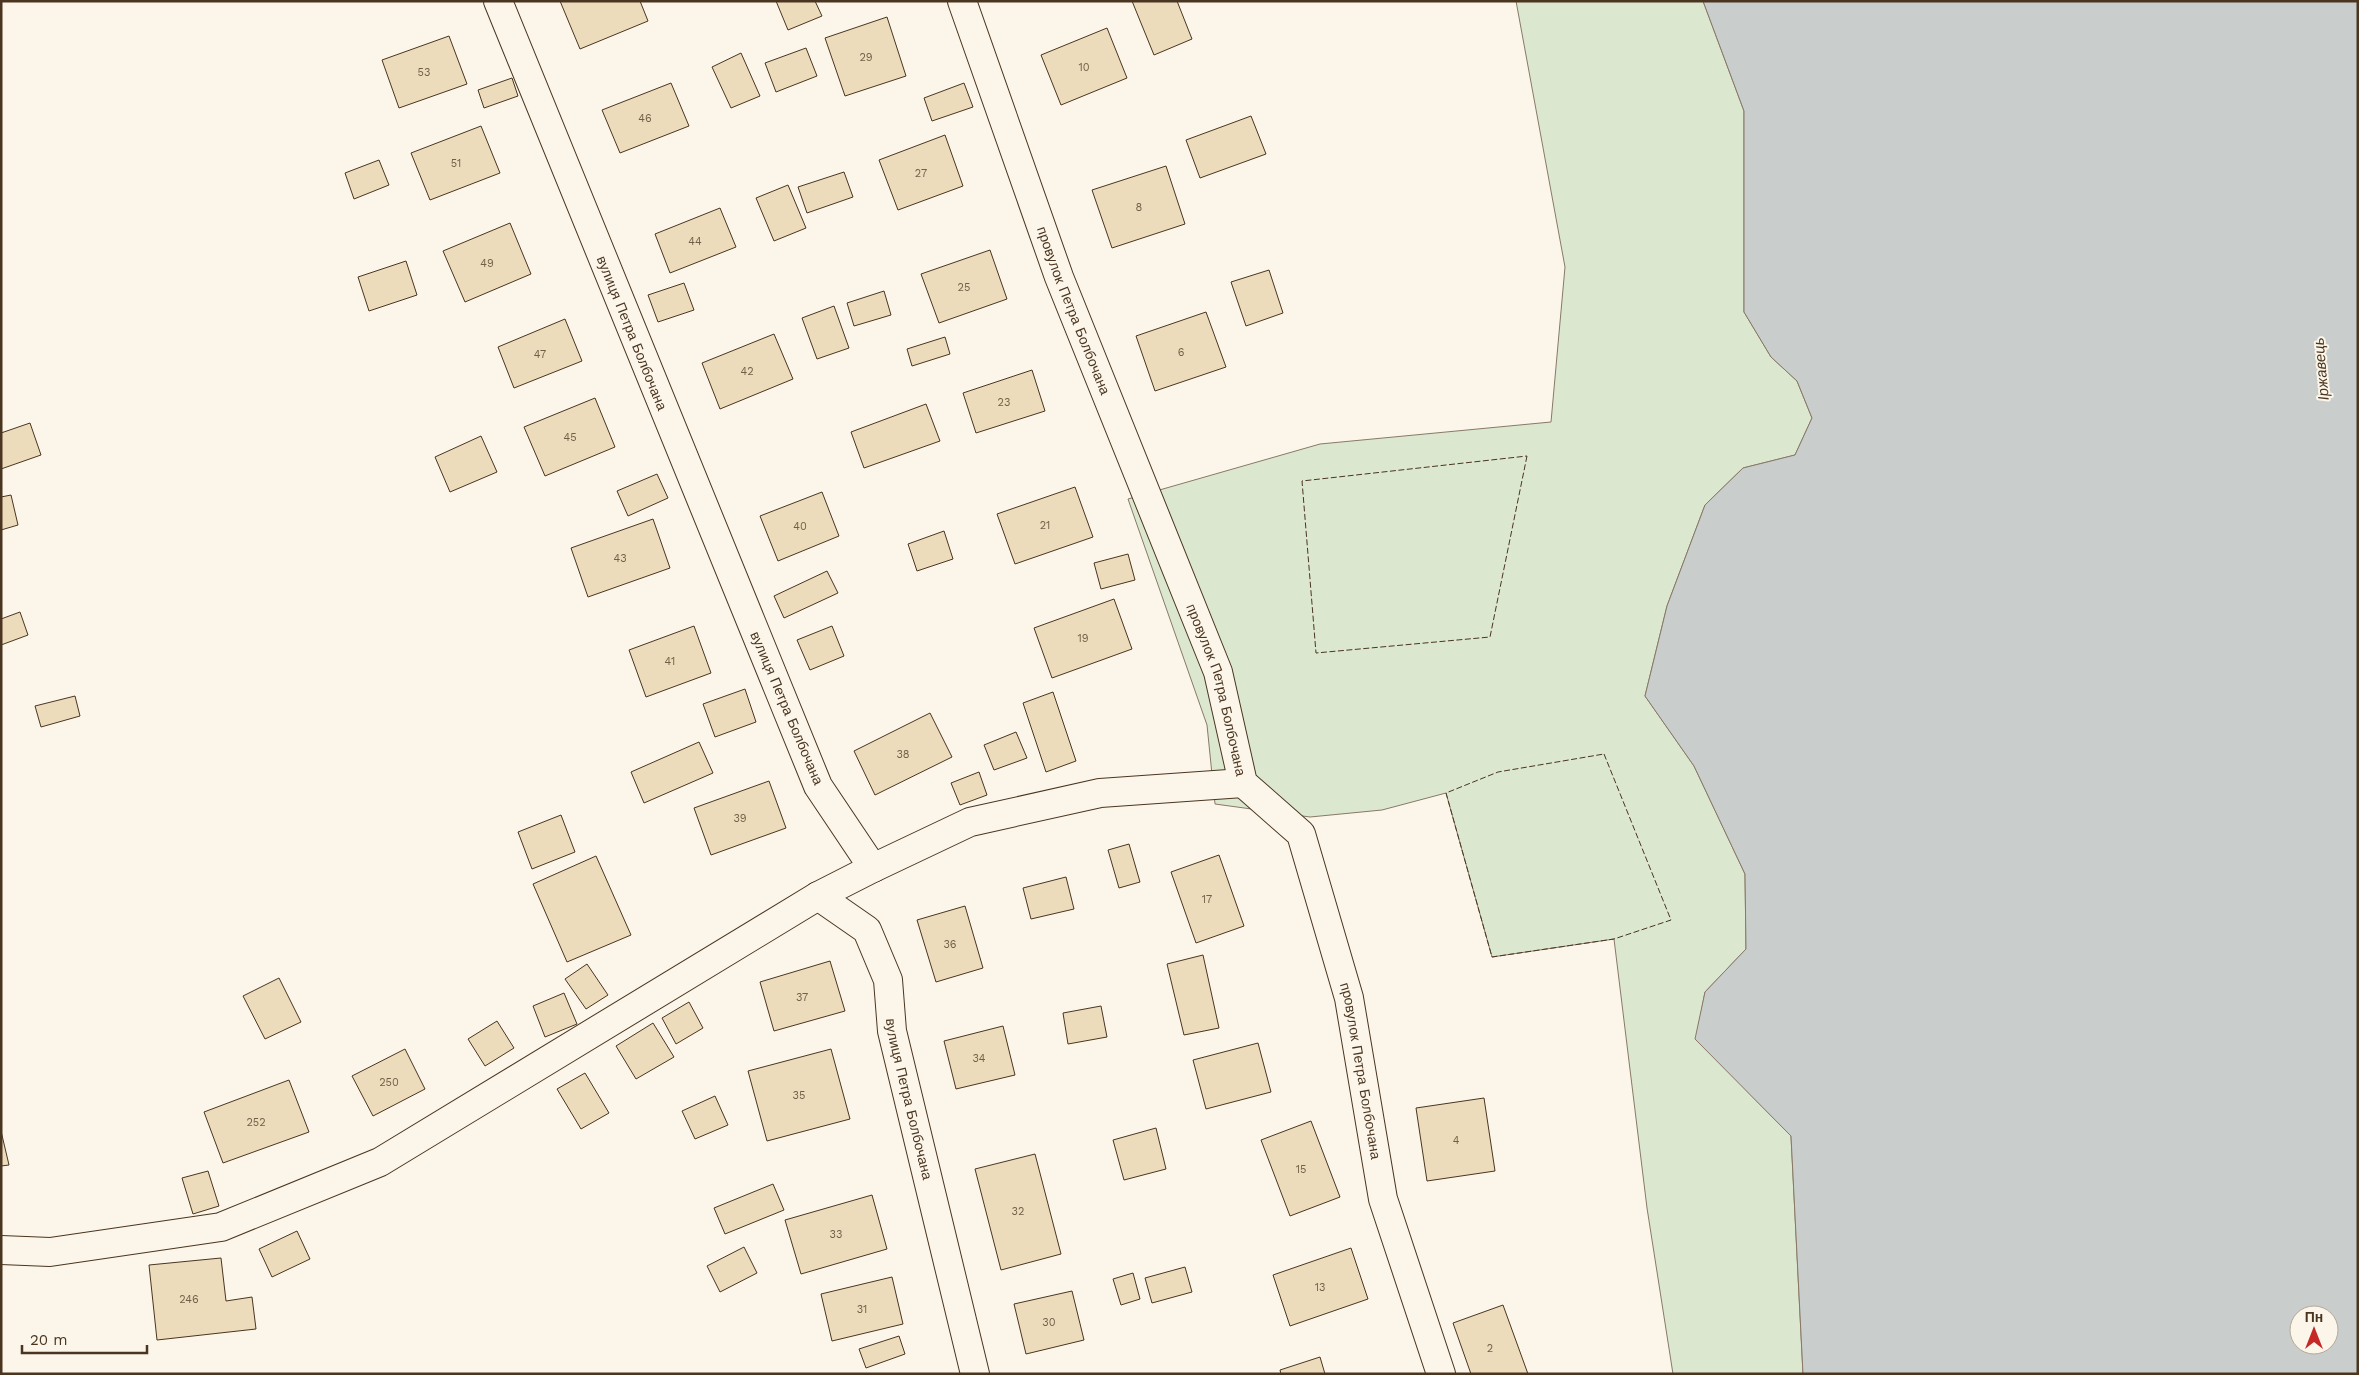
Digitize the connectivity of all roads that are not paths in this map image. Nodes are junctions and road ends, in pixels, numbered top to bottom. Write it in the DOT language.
graph roads {
  1 [pos="498,1"];
  2 [pos="962,1"];
  3 [pos="1243,784"];
  4 [pos="873,868"];
  5 [pos="818,896"];
  6 [pos="1,1250"];
  7 [pos="975,1374"];
  8 [pos="1441,1374"];
  1 -- 4 [label="street, вулиця Петра Болбочана"];
  2 -- 3 [label="street, провулок Петра Болбочана"];
  3 -- 4 [label="street"];
  3 -- 8 [label="street, провулок Петра Болбочана"];
  4 -- 5 [label="street"];
  5 -- 6 [label="street"];
  5 -- 7 [label="street, вулиця Петра Болбочана"];
}
